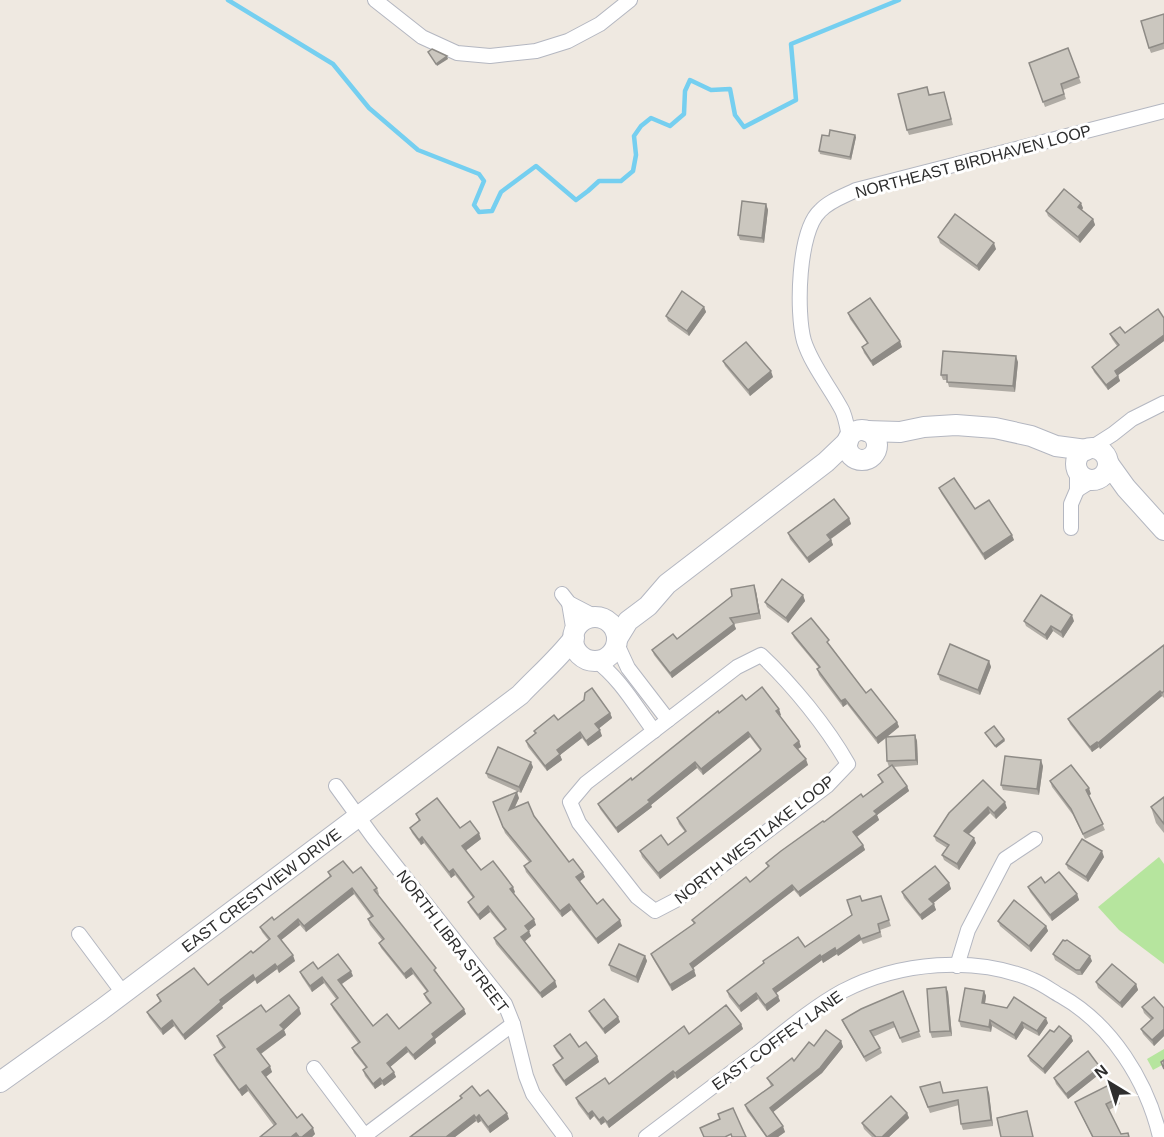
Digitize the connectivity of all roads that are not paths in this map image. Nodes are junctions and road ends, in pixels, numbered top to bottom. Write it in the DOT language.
graph roads {
  1 [pos="375,0"];
  2 [pos="630,0"];
  3 [pos="1164,111"];
  4 [pos="1164,402"];
  5 [pos="900,432"];
  6 [pos="856,439"];
  7 [pos="1090,467"];
  8 [pos="1071,528"];
  9 [pos="1164,530"];
  10 [pos="667,584"];
  11 [pos="598,617"];
  12 [pos="574,636"];
  13 [pos="617,641"];
  14 [pos="593,660"];
  15 [pos="520,695"];
  16 [pos="668,720"];
  17 [pos="654,731"];
  18 [pos="336,786"];
  19 [pos="359,817"];
  20 [pos="1035,839"];
  21 [pos="79,934"];
  22 [pos="957,966"];
  23 [pos="123,993"];
  24 [pos="513,1024"];
  25 [pos="314,1068"];
  26 [pos="0,1082"];
  27 [pos="364,1136"];
  28 [pos="565,1137"];
  29 [pos="646,1137"];
  30 [pos="1160,1137"];
  1 -- 2 [label="street"];
  3 -- 6 [label="street, NORTHEAST BIRDHAVEN LOOP"];
  4 -- 7 [label="street"];
  5 -- 6 [label="street"];
  5 -- 6 [label="street"];
  5 -- 7 [label="street"];
  6 -- 10 [label="street"];
  7 -- 8 [label="street"];
  7 -- 9 [label="street"];
  10 -- 11 [label="street"];
  10 -- 13 [label="street"];
  11 -- 12 [label="street"];
  11 -- 12 [label="street"];
  11 -- 13 [label="street"];
  12 -- 14 [label="street"];
  12 -- 15 [label="street, EAST CRESTVIEW DRIVE"];
  13 -- 14 [label="street"];
  13 -- 16 [label="street"];
  14 -- 15 [label="street, EAST CRESTVIEW DRIVE"];
  14 -- 17 [label="street"];
  15 -- 19 [label="street, EAST CRESTVIEW DRIVE"];
  16 -- 17 [label="street, NORTH WESTLAKE LOOP"];
  16 -- 17 [label="street, NORTH WESTLAKE LOOP"];
  18 -- 19 [label="street, NORTH LIBRA STREET"];
  19 -- 23 [label="street, EAST CRESTVIEW DRIVE"];
  19 -- 24 [label="street, NORTH LIBRA STREET"];
  20 -- 22 [label="street"];
  21 -- 23 [label="street"];
  22 -- 29 [label="street, EAST COFFEY LANE"];
  22 -- 30 [label="street, EAST COFFEY LANE"];
  23 -- 26 [label="street, EAST CRESTVIEW DRIVE"];
  24 -- 27 [label="street"];
  24 -- 28 [label="street, NORTH LIBRA STREET"];
  25 -- 27 [label="street"];
}
